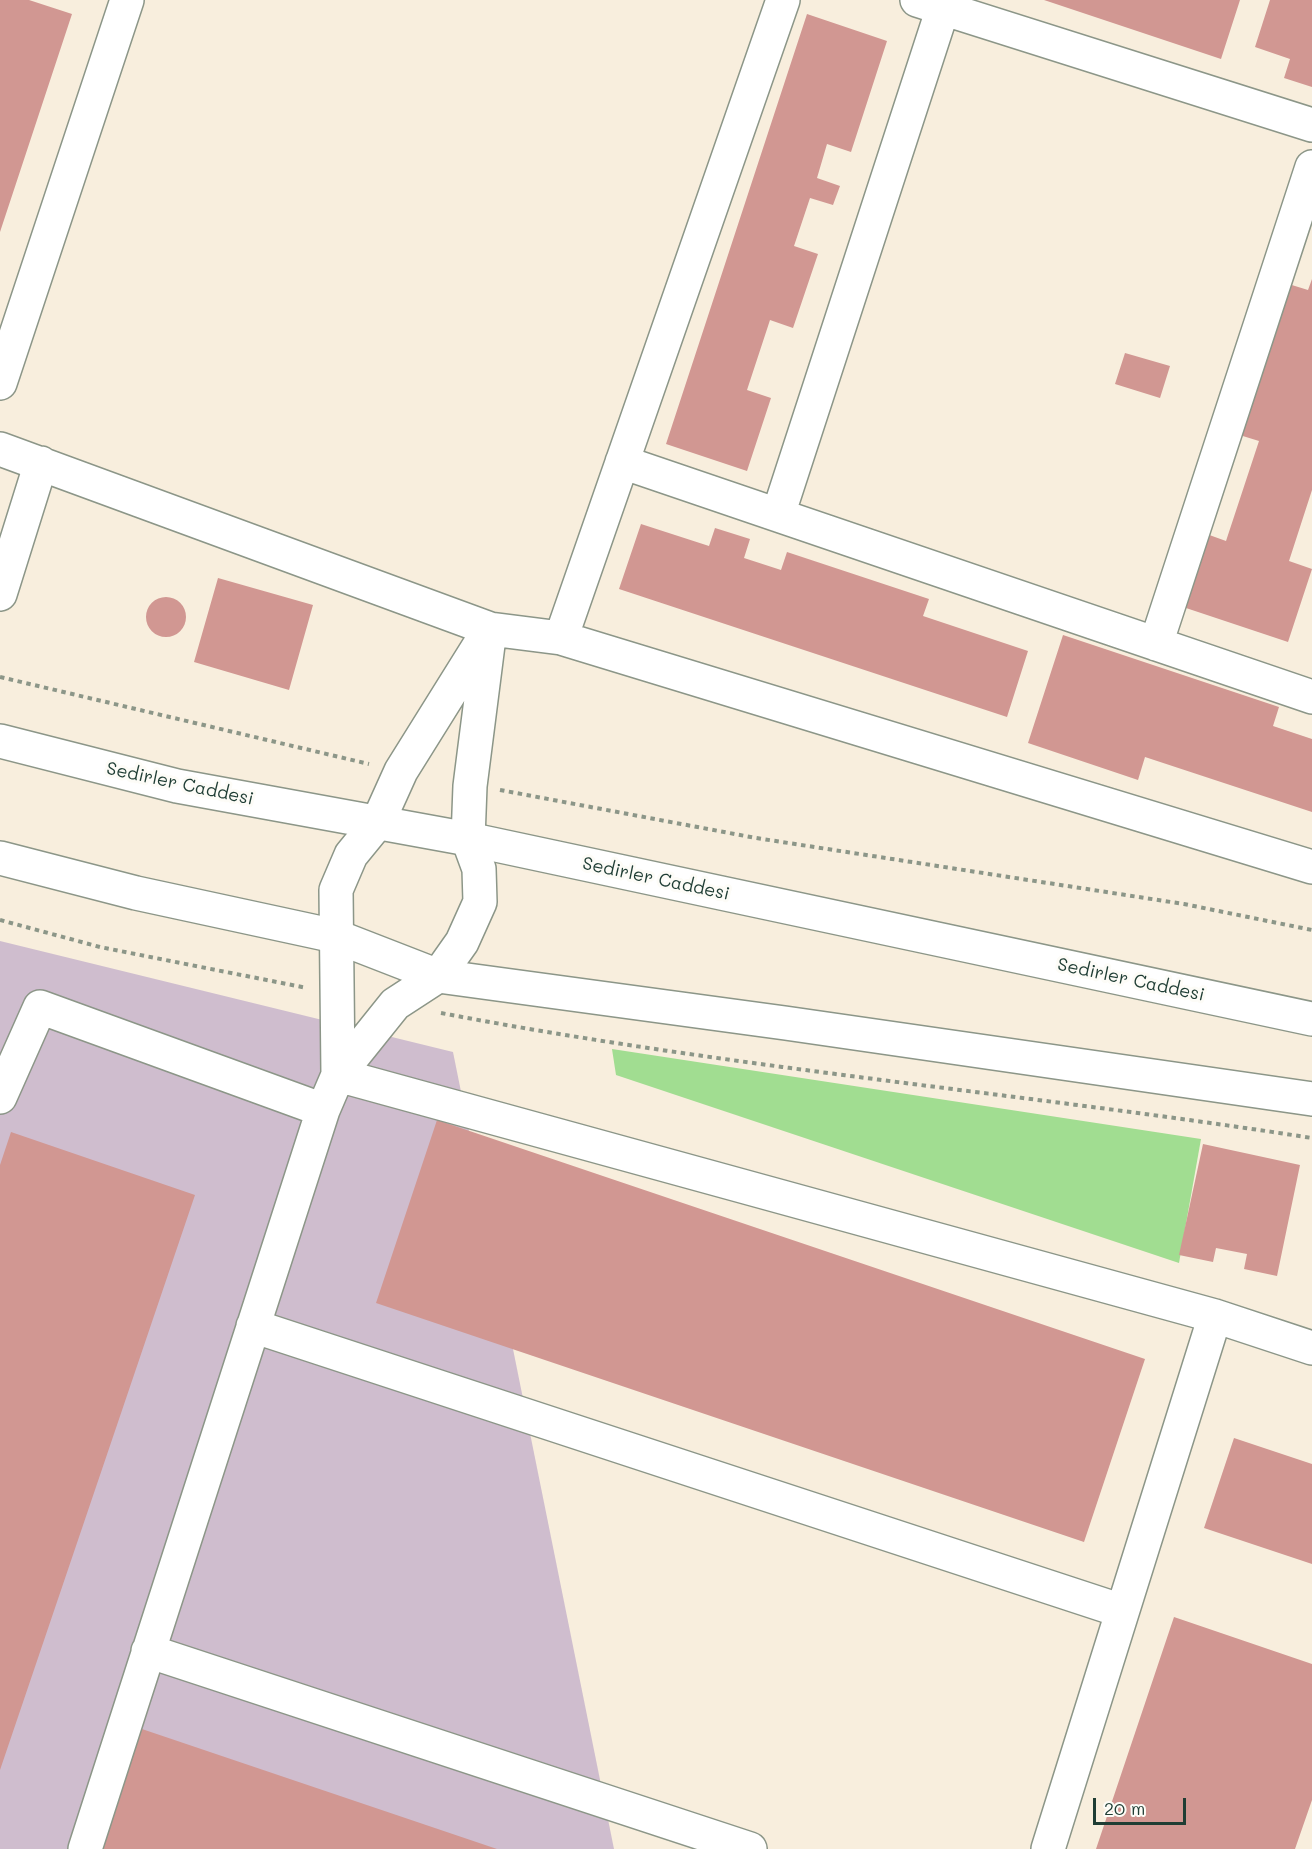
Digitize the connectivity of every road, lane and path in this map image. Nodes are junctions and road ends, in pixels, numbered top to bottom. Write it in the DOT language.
graph roads {
  1 [pos="127,0"];
  2 [pos="783,0"];
  3 [pos="930,4"];
  4 [pos="1312,125"];
  5 [pos="1312,167"];
  6 [pos="0,383"];
  7 [pos="0,449"];
  8 [pos="622,462"];
  9 [pos="41,463"];
  10 [pos="778,515"];
  11 [pos="0,594"];
  12 [pos="489,629"];
  13 [pos="561,638"];
  14 [pos="1156,644"];
  15 [pos="0,677"];
  16 [pos="1312,697"];
  17 [pos="0,741"];
  18 [pos="400,771"];
  19 [pos="470,786"];
  20 [pos="378,822"];
  21 [pos="468,838"];
  22 [pos="0,858"];
  23 [pos="1312,867"];
  24 [pos="0,920"];
  25 [pos="1312,930"];
  26 [pos="335,936"];
  27 [pos="438,976"];
  28 [pos="337,994"];
  29 [pos="395,1004"];
  30 [pos="1312,1019"];
  31 [pos="338,1075"];
  32 [pos="1,1091"];
  33 [pos="1312,1098"];
  34 [pos="323,1110"];
  35 [pos="1312,1138"];
  36 [pos="1215,1317"];
  37 [pos="254,1326"];
  38 [pos="1312,1348"];
  39 [pos="1122,1611"];
  40 [pos="148,1652"];
  41 [pos="85,1849"];
  42 [pos="750,1849"];
  43 [pos="1048,1849"];
  1 -- 6 [label="street"];
  2 -- 8 [label="street"];
  3 -- 4 [label="street"];
  3 -- 10 [label="street"];
  5 -- 14 [label="street"];
  7 -- 9 [label="street"];
  8 -- 10 [label="street"];
  8 -- 13 [label="street"];
  9 -- 11 [label="street"];
  9 -- 12 [label="street"];
  10 -- 14 [label="street"];
  12 -- 13 [label="street"];
  12 -- 18 [label="street"];
  12 -- 19 [label="street"];
  13 -- 23 [label="street"];
  14 -- 16 [label="street"];
  15 -- 18 [label="path"];
  17 -- 20 [label="street, Sedirler Caddesi"];
  18 -- 20 [label="street"];
  19 -- 21 [label="street"];
  19 -- 25 [label="path"];
  20 -- 21 [label="street, Sedirler Caddesi"];
  20 -- 26 [label="street"];
  21 -- 27 [label="street"];
  21 -- 30 [label="street, Sedirler Caddesi"];
  22 -- 26 [label="street"];
  24 -- 28 [label="path"];
  26 -- 27 [label="street"];
  26 -- 28 [label="street"];
  27 -- 29 [label="street"];
  27 -- 33 [label="street"];
  28 -- 31 [label="street"];
  29 -- 31 [label="street"];
  29 -- 35 [label="path"];
  31 -- 34 [label="street"];
  31 -- 36 [label="street"];
  32 -- 34 [label="street"];
  34 -- 37 [label="street"];
  36 -- 38 [label="street"];
  36 -- 39 [label="street"];
  37 -- 39 [label="street"];
  37 -- 40 [label="street"];
  39 -- 43 [label="street"];
  40 -- 41 [label="street"];
  40 -- 42 [label="street"];
}
